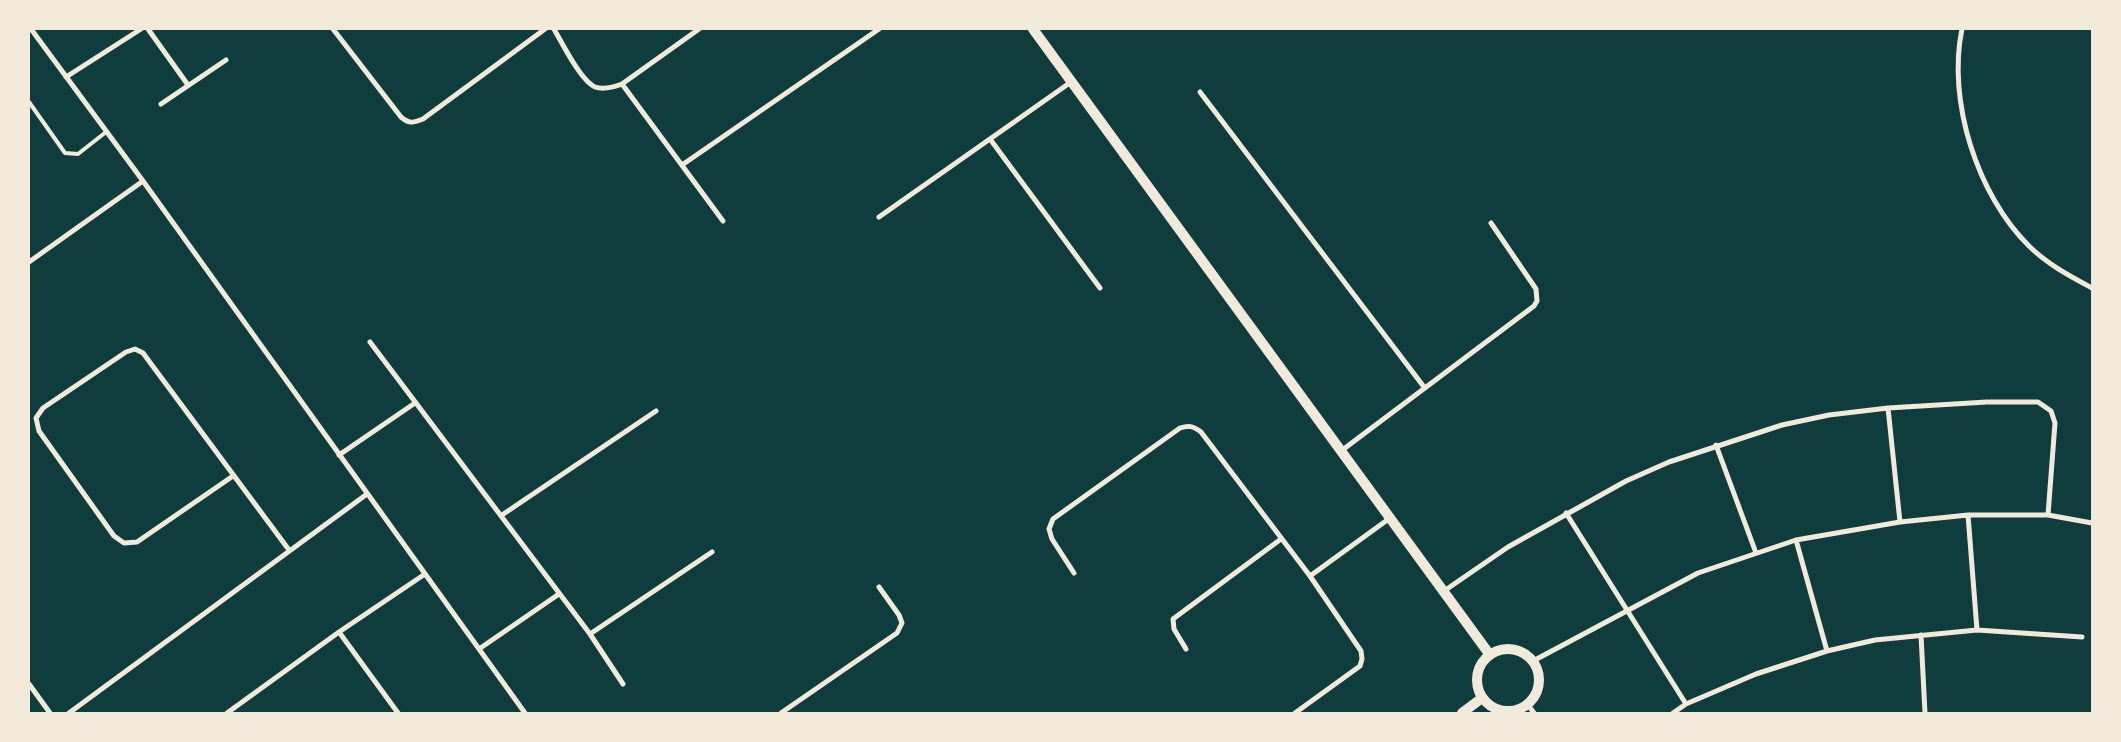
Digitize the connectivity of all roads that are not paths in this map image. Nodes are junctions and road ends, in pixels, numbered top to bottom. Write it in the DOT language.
graph roads {
  1 [pos="31,29"];
  2 [pos="141,29"];
  3 [pos="148,29"];
  4 [pos="333,29"];
  5 [pos="545,29"];
  6 [pos="554,29"];
  7 [pos="699,29"];
  8 [pos="879,29"];
  9 [pos="1033,29"];
  10 [pos="1962,29"];
  11 [pos="226,60"];
  12 [pos="66,77"];
  13 [pos="1071,82"];
  14 [pos="622,84"];
  15 [pos="188,85"];
  16 [pos="1200,92"];
  17 [pos="29,102"];
  18 [pos="161,104"];
  19 [pos="106,132"];
  20 [pos="990,139"];
  21 [pos="682,165"];
  22 [pos="143,181"];
  23 [pos="879,217"];
  24 [pos="723,221"];
  25 [pos="1491,223"];
  26 [pos="29,262"];
  27 [pos="1100,288"];
  28 [pos="2092,288"];
  29 [pos="370,342"];
  30 [pos="1424,387"];
  31 [pos="415,403"];
  32 [pos="1888,408"];
  33 [pos="656,411"];
  34 [pos="1716,445"];
  35 [pos="1341,451"];
  36 [pos="339,455"];
  37 [pos="233,476"];
  38 [pos="367,494"];
  39 [pos="1566,513"];
  40 [pos="1968,515"];
  41 [pos="2048,515"];
  42 [pos="502,516"];
  43 [pos="1390,518"];
  44 [pos="1900,522"];
  45 [pos="2092,523"];
  46 [pos="1281,539"];
  47 [pos="1796,540"];
  48 [pos="289,550"];
  49 [pos="712,552"];
  50 [pos="1756,552"];
  51 [pos="1074,573"];
  52 [pos="424,574"];
  53 [pos="1310,576"];
  54 [pos="879,587"];
  55 [pos="1444,592"];
  56 [pos="559,594"];
  57 [pos="1626,610"];
  58 [pos="1977,630"];
  59 [pos="339,632"];
  60 [pos="590,634"];
  61 [pos="1921,635"];
  62 [pos="2082,637"];
  63 [pos="479,649"];
  64 [pos="1186,649"];
  65 [pos="1827,651"];
  66 [pos="1490,655"];
  67 [pos="1533,661"];
  68 [pos="29,684"];
  69 [pos="623,684"];
  70 [pos="1482,698"];
  71 [pos="1686,704"];
  72 [pos="235,708"];
  73 [pos="1531,709"];
  74 [pos="50,713"];
  75 [pos="69,713"];
  76 [pos="227,713"];
  77 [pos="239,713"];
  78 [pos="398,713"];
  79 [pos="525,713"];
  80 [pos="781,713"];
  81 [pos="1295,713"];
  82 [pos="1462,713"];
  83 [pos="1673,713"];
  84 [pos="1925,713"];
  1 -- 12 [label="street"];
  2 -- 12 [label="street"];
  3 -- 15 [label="street"];
  4 -- 5 [label="street"];
  6 -- 14 [label="street"];
  7 -- 14 [label="street"];
  8 -- 21 [label="street"];
  9 -- 13 [label="main road"];
  10 -- 28 [label="street"];
  11 -- 15 [label="street"];
  12 -- 19 [label="street"];
  13 -- 20 [label="street"];
  13 -- 35 [label="main road"];
  14 -- 21 [label="street"];
  15 -- 18 [label="street"];
  16 -- 30 [label="street"];
  17 -- 19 [label="lane"];
  19 -- 22 [label="street"];
  20 -- 23 [label="street"];
  20 -- 27 [label="street"];
  21 -- 24 [label="street"];
  22 -- 26 [label="street"];
  22 -- 36 [label="street"];
  25 -- 30 [label="street"];
  29 -- 31 [label="street"];
  30 -- 35 [label="street"];
  31 -- 36 [label="street"];
  31 -- 42 [label="street"];
  32 -- 34 [label="street"];
  32 -- 41 [label="street"];
  32 -- 44 [label="street"];
  33 -- 42 [label="street"];
  34 -- 39 [label="street"];
  34 -- 50 [label="street"];
  35 -- 43 [label="main road"];
  36 -- 38 [label="street"];
  37 -- 37 [label="street"];
  37 -- 48 [label="street"];
  38 -- 48 [label="street"];
  38 -- 52 [label="street"];
  39 -- 55 [label="street"];
  39 -- 57 [label="street"];
  40 -- 41 [label="street"];
  40 -- 44 [label="street"];
  40 -- 58 [label="street"];
  41 -- 45 [label="street"];
  42 -- 56 [label="street"];
  43 -- 53 [label="street"];
  43 -- 55 [label="main road"];
  44 -- 47 [label="street"];
  46 -- 51 [label="street"];
  46 -- 53 [label="street"];
  46 -- 64 [label="street"];
  47 -- 50 [label="street"];
  47 -- 65 [label="street"];
  48 -- 75 [label="street"];
  49 -- 60 [label="street"];
  50 -- 57 [label="street"];
  52 -- 59 [label="street"];
  52 -- 63 [label="street"];
  53 -- 81 [label="street"];
  54 -- 80 [label="street"];
  55 -- 66 [label="main road"];
  56 -- 60 [label="street"];
  56 -- 63 [label="street"];
  57 -- 67 [label="street"];
  57 -- 71 [label="street"];
  58 -- 61 [label="street"];
  58 -- 62 [label="street"];
  59 -- 72 [label="street"];
  59 -- 78 [label="street"];
  60 -- 69 [label="street"];
  61 -- 65 [label="street"];
  61 -- 84 [label="street"];
  63 -- 79 [label="street"];
  65 -- 71 [label="street"];
  66 -- 67 [label="main road"];
  66 -- 70 [label="main road"];
  67 -- 73 [label="main road"];
  68 -- 74 [label="street"];
  70 -- 73 [label="main road"];
  70 -- 82 [label="main road"];
  71 -- 83 [label="street"];
  72 -- 76 [label="street"];
  72 -- 77 [label="street"];
}
